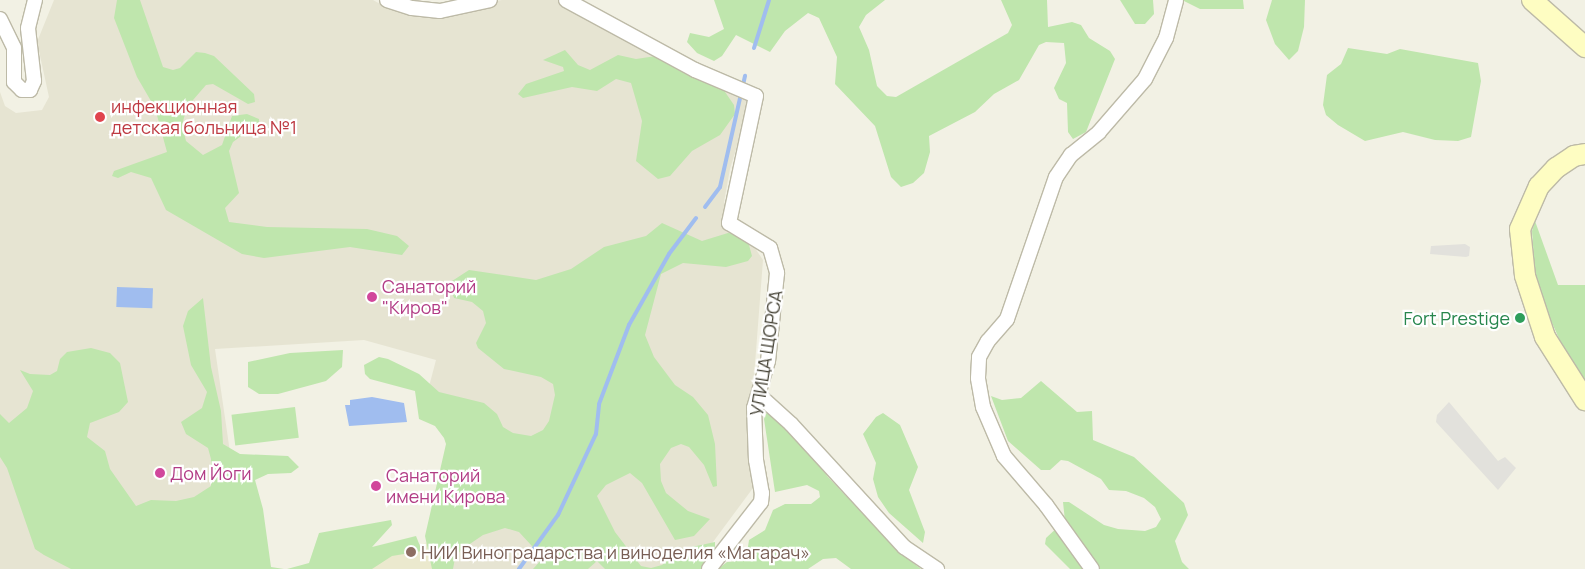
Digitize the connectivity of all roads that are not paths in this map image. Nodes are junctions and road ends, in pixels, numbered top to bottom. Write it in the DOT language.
graph roads {
  1 [pos="35,0"];
  2 [pos="387,0"];
  3 [pos="490,0"];
  4 [pos="566,0"];
  5 [pos="1176,0"];
  6 [pos="1532,0"];
  7 [pos="0,19"];
  8 [pos="1585,47"];
  9 [pos="1585,154"];
  10 [pos="760,396"];
  11 [pos="1585,400"];
  12 [pos="709,569"];
  13 [pos="937,569"];
  14 [pos="1092,569"];
  1 -- 7 [label="street"];
  2 -- 3 [label="street"];
  4 -- 10 [label="street, УЛИЦА ЩОРСА"];
  5 -- 14 [label="street"];
  6 -- 8 [label="street"];
  9 -- 11 [label="street"];
  10 -- 12 [label="street, УЛИЦА ЩОРСА"];
  10 -- 13 [label="street"];
}
